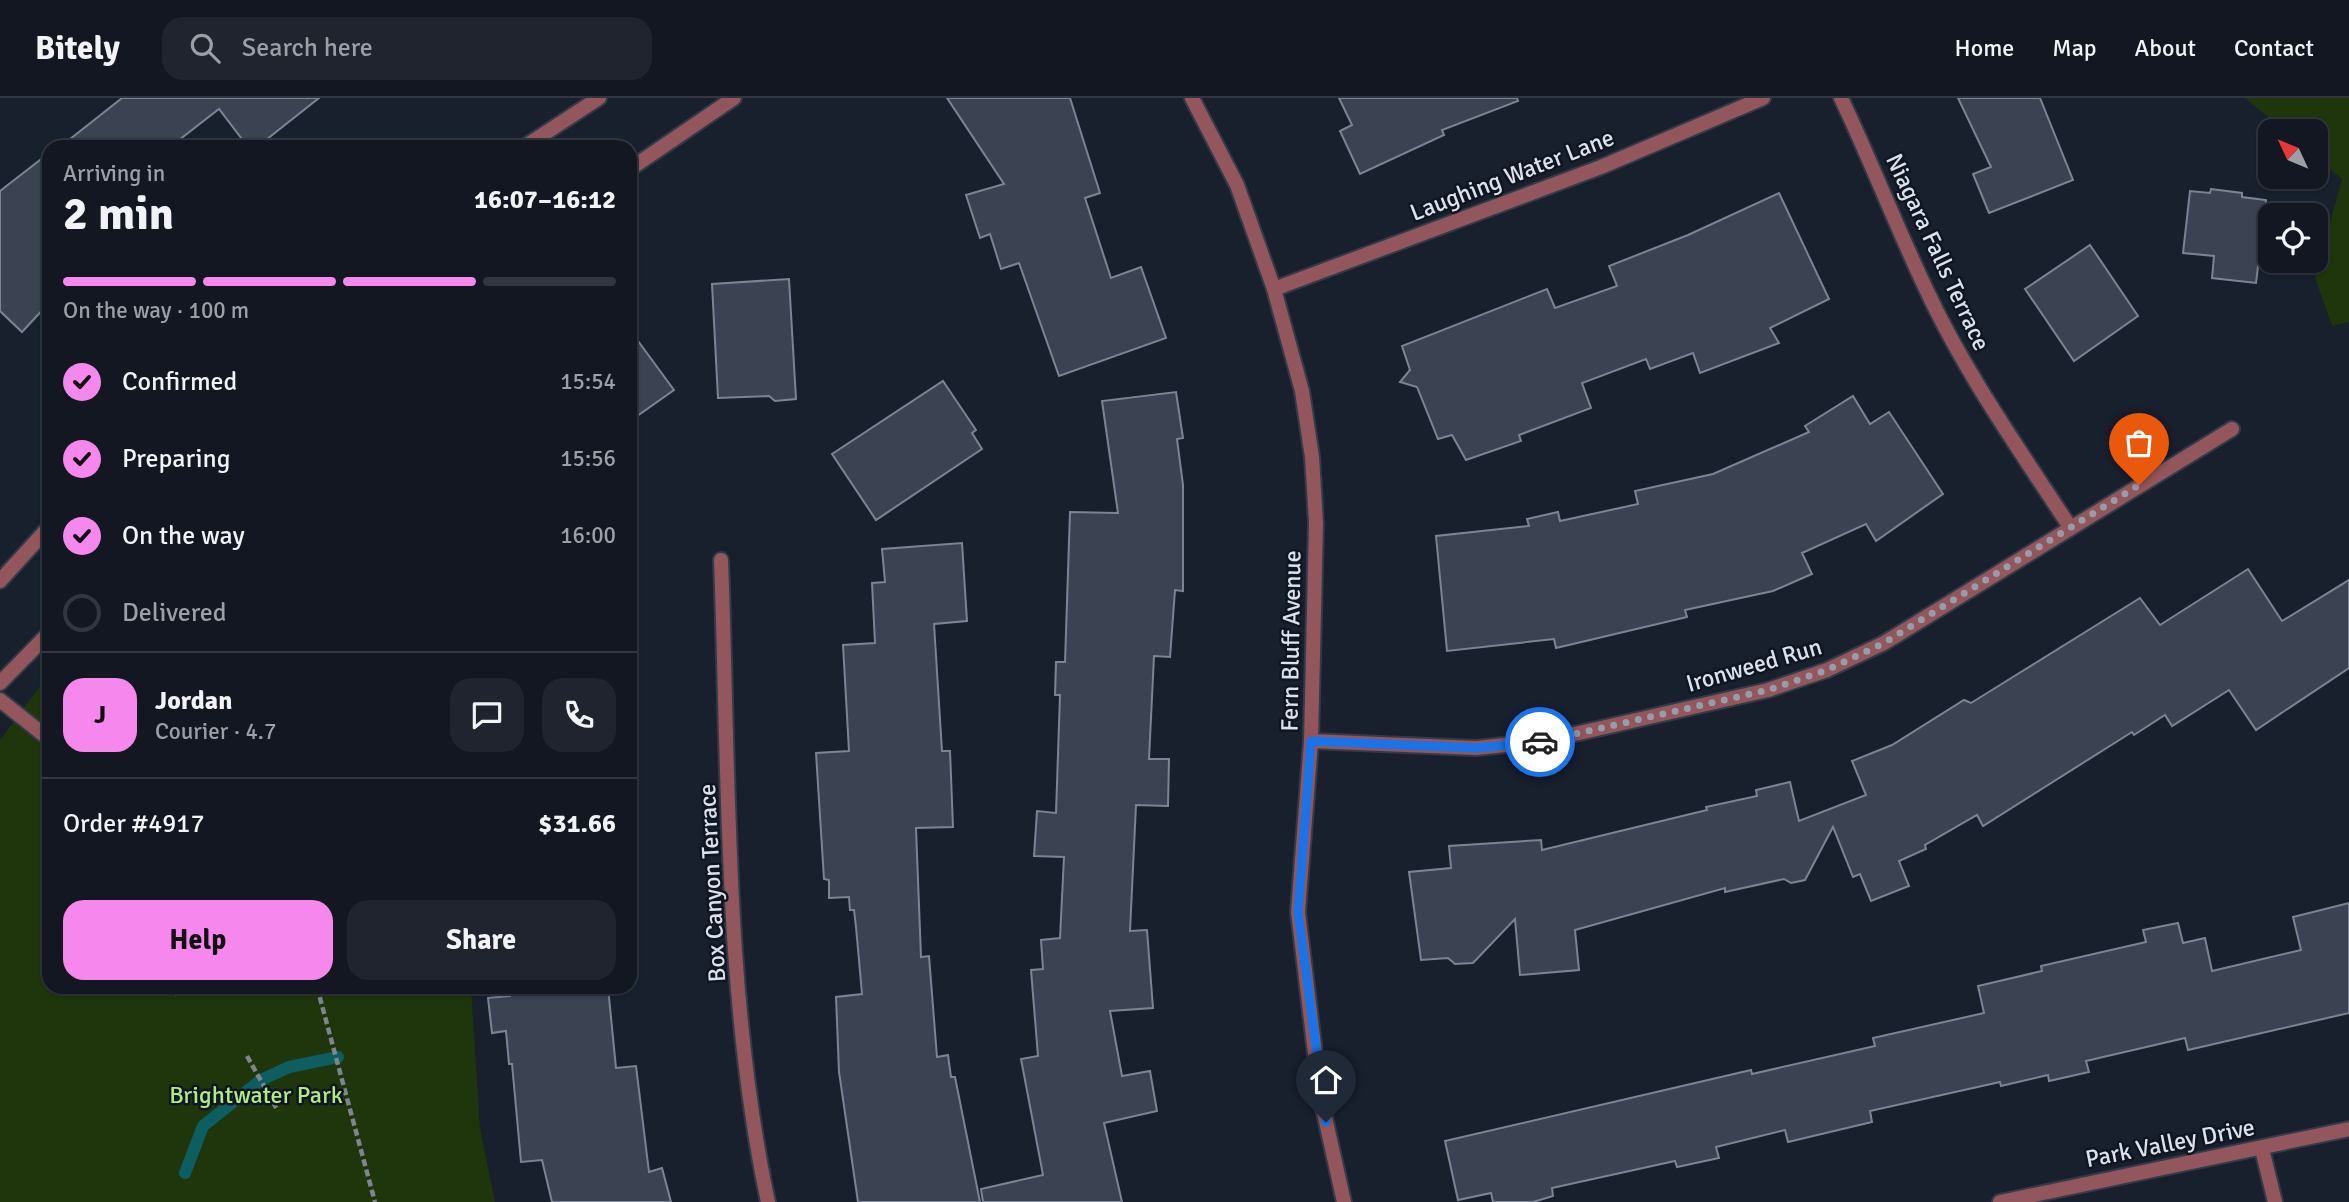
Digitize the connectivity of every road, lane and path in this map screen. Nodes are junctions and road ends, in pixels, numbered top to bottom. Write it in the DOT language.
graph roads {
  1 [pos="599,98"];
  2 [pos="734,98"];
  3 [pos="1192,98"];
  4 [pos="1763,98"];
  5 [pos="1841,98"];
  6 [pos="535,140"];
  7 [pos="637,164"];
  8 [pos="1273,289"];
  9 [pos="2232,429"];
  10 [pos="2070,527"];
  11 [pos="42,535"];
  12 [pos="721,560"];
  13 [pos="0,581"];
  14 [pos="42,640"];
  15 [pos="0,683"];
  16 [pos="0,700"];
  17 [pos="42,733"];
  18 [pos="1311,741"];
  19 [pos="319,994"];
  20 [pos="247,1056"];
  21 [pos="278,1111"];
  22 [pos="2349,1129"];
  23 [pos="2262,1149"];
  24 [pos="375,1202"];
  25 [pos="768,1202"];
  26 [pos="1344,1202"];
  27 [pos="2000,1202"];
  28 [pos="2275,1202"];
  1 -- 6 [label="street"];
  2 -- 7 [label="street"];
  3 -- 8 [label="street, Fern Bluff Avenue"];
  4 -- 8 [label="street, Laughing Water Lane"];
  5 -- 10 [label="street, Niagara Falls Terrace"];
  8 -- 18 [label="street, Fern Bluff Avenue"];
  9 -- 10 [label="street, Ironweed Run"];
  10 -- 18 [label="street, Ironweed Run"];
  11 -- 13 [label="street"];
  12 -- 25 [label="street, Box Canyon Terrace"];
  14 -- 15 [label="street"];
  16 -- 17 [label="street"];
  18 -- 26 [label="street, Fern Bluff Avenue"];
  19 -- 24 [label="path"];
  20 -- 21 [label="path"];
  22 -- 23 [label="street, Park Valley Drive"];
  23 -- 27 [label="street, Park Valley Drive"];
  23 -- 28 [label="street"];
}
